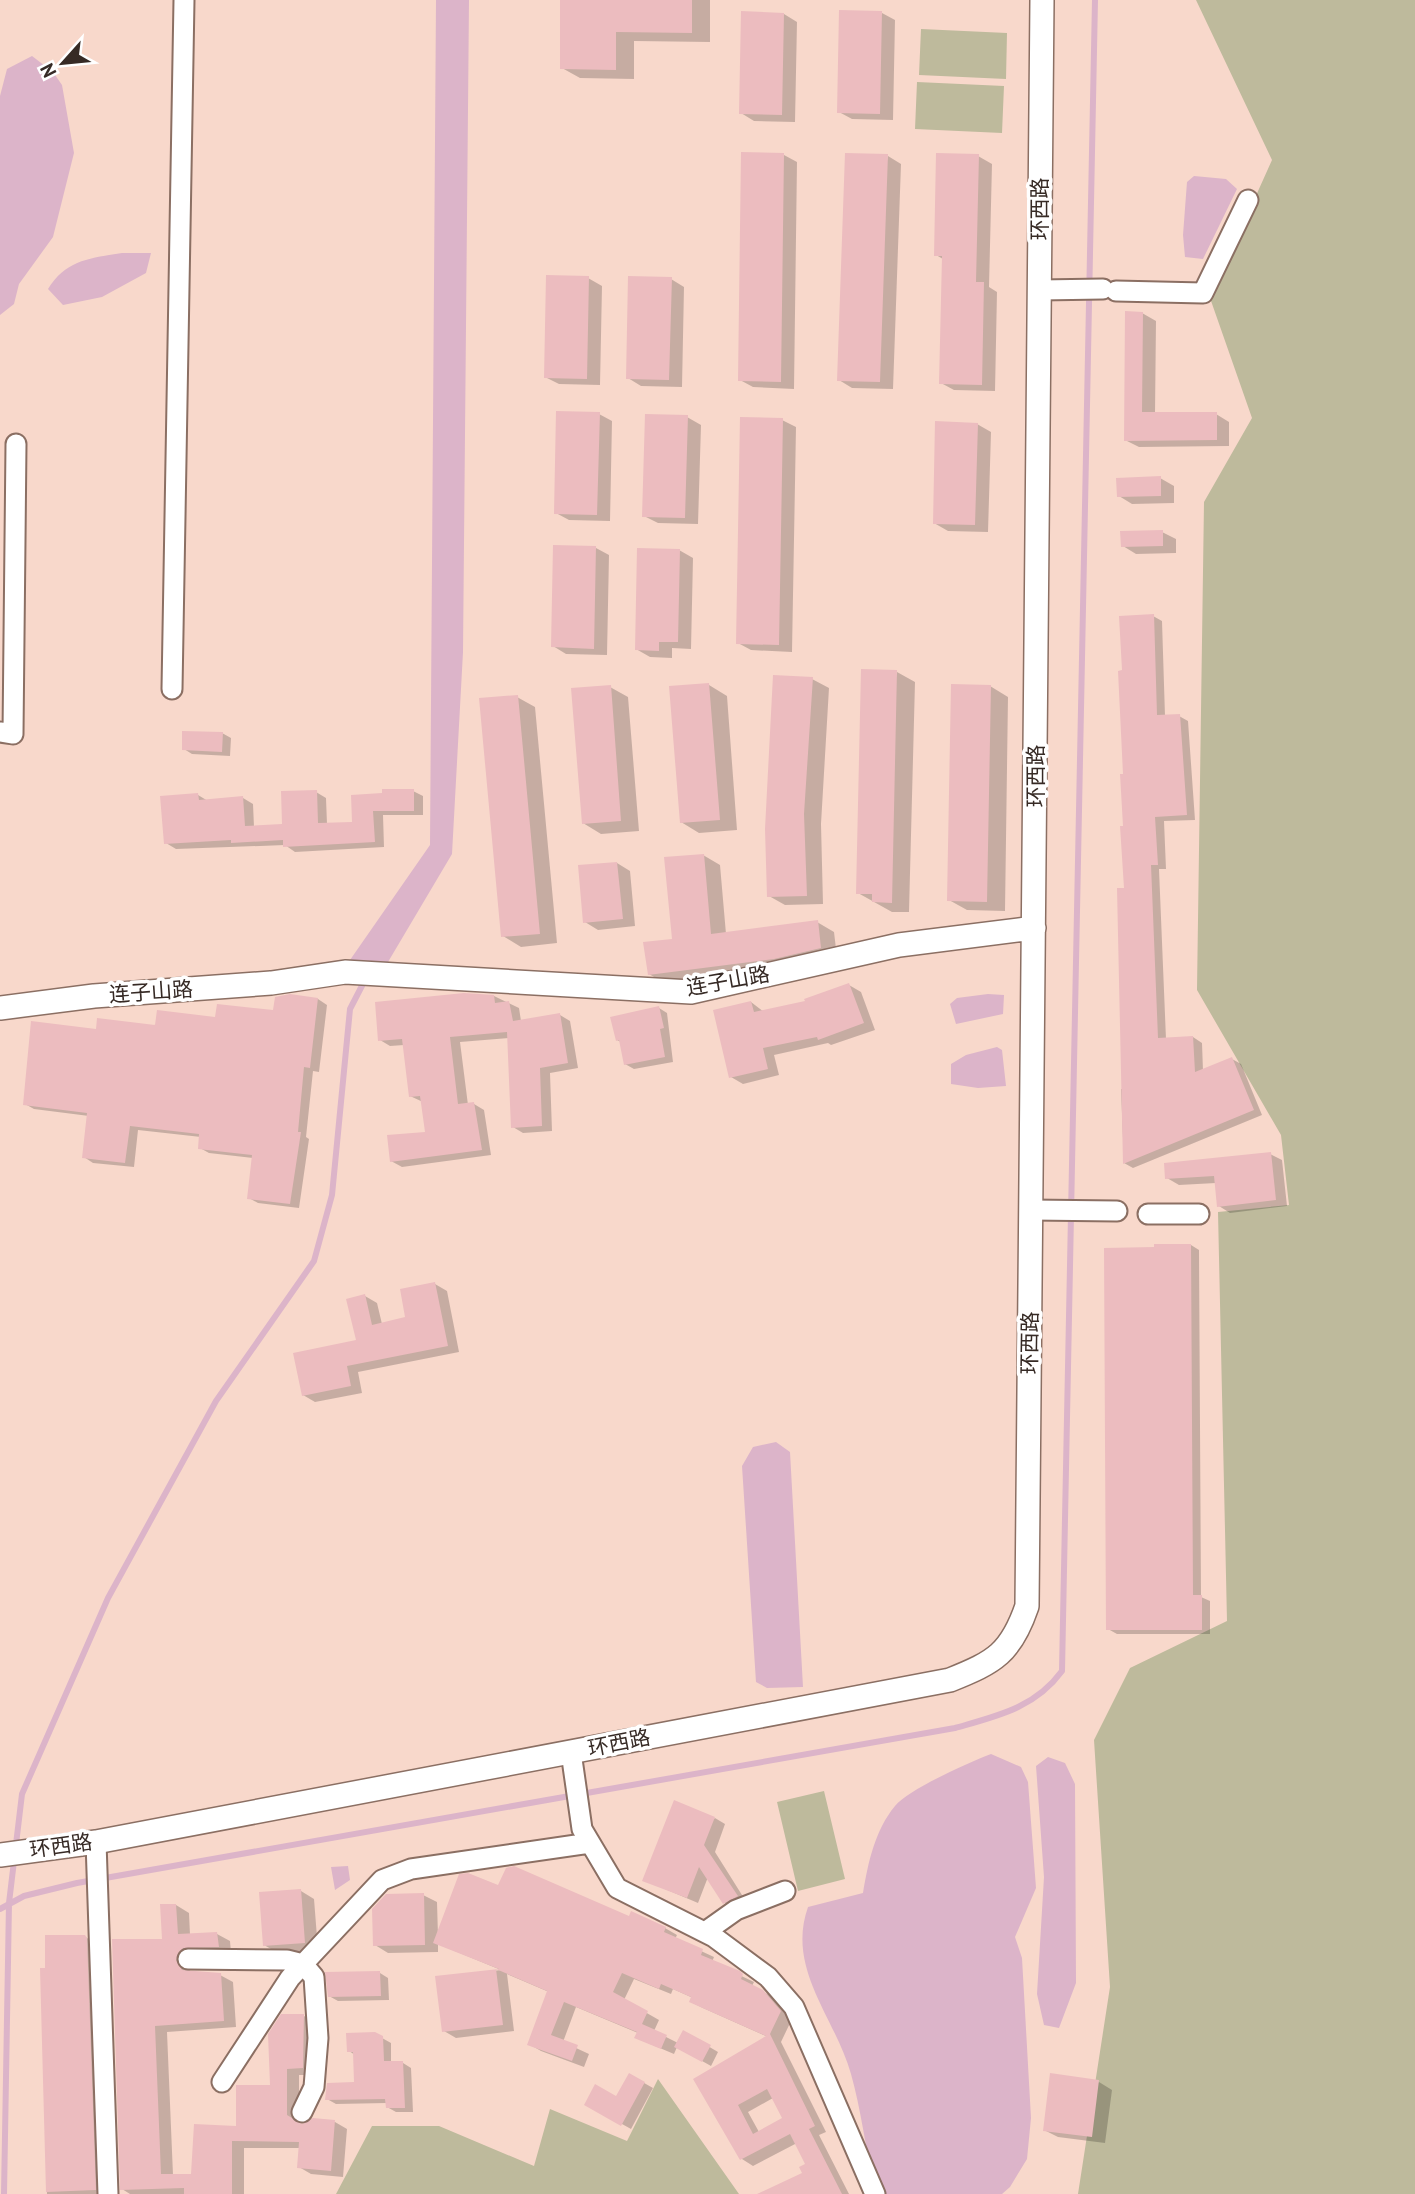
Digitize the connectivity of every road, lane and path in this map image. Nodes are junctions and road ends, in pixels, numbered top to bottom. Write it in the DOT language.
graph roads {
  1 [pos="184,0"];
  2 [pos="1042,0"];
  3 [pos="1248,200"];
  4 [pos="1040,290"];
  5 [pos="16,444"];
  6 [pos="172,689"];
  7 [pos="0,732"];
  8 [pos="1034,928"];
  9 [pos="0,1007"];
  10 [pos="1031,1210"];
  11 [pos="1117,1211"];
  12 [pos="1148,1214"];
  13 [pos="1199,1214"];
  14 [pos="571,1752"];
  15 [pos="586,1836"];
  16 [pos="96,1842"];
  17 [pos="1,1855"];
  18 [pos="785,1891"];
  19 [pos="705,1932"];
  20 [pos="188,1959"];
  21 [pos="303,1964"];
  22 [pos="222,2082"];
  23 [pos="302,2112"];
  24 [pos="107,2194"];
  25 [pos="875,2194"];
  1 -- 6 [label="street"];
  2 -- 4 [label="street, 环西路"];
  3 -- 4 [label="street"];
  4 -- 8 [label="street, 环西路"];
  5 -- 7 [label="street"];
  8 -- 9 [label="street, 连子山路"];
  8 -- 10 [label="street, 环西路"];
  10 -- 11 [label="street"];
  10 -- 14 [label="street, 环西路"];
  12 -- 13 [label="street"];
  14 -- 15 [label="street"];
  14 -- 16 [label="street, 环西路"];
  15 -- 19 [label="street"];
  15 -- 21 [label="street"];
  16 -- 17 [label="street, 环西路"];
  16 -- 24 [label="street"];
  18 -- 19 [label="street"];
  19 -- 25 [label="street"];
  20 -- 21 [label="street"];
  21 -- 22 [label="street"];
  21 -- 23 [label="street"];
}
